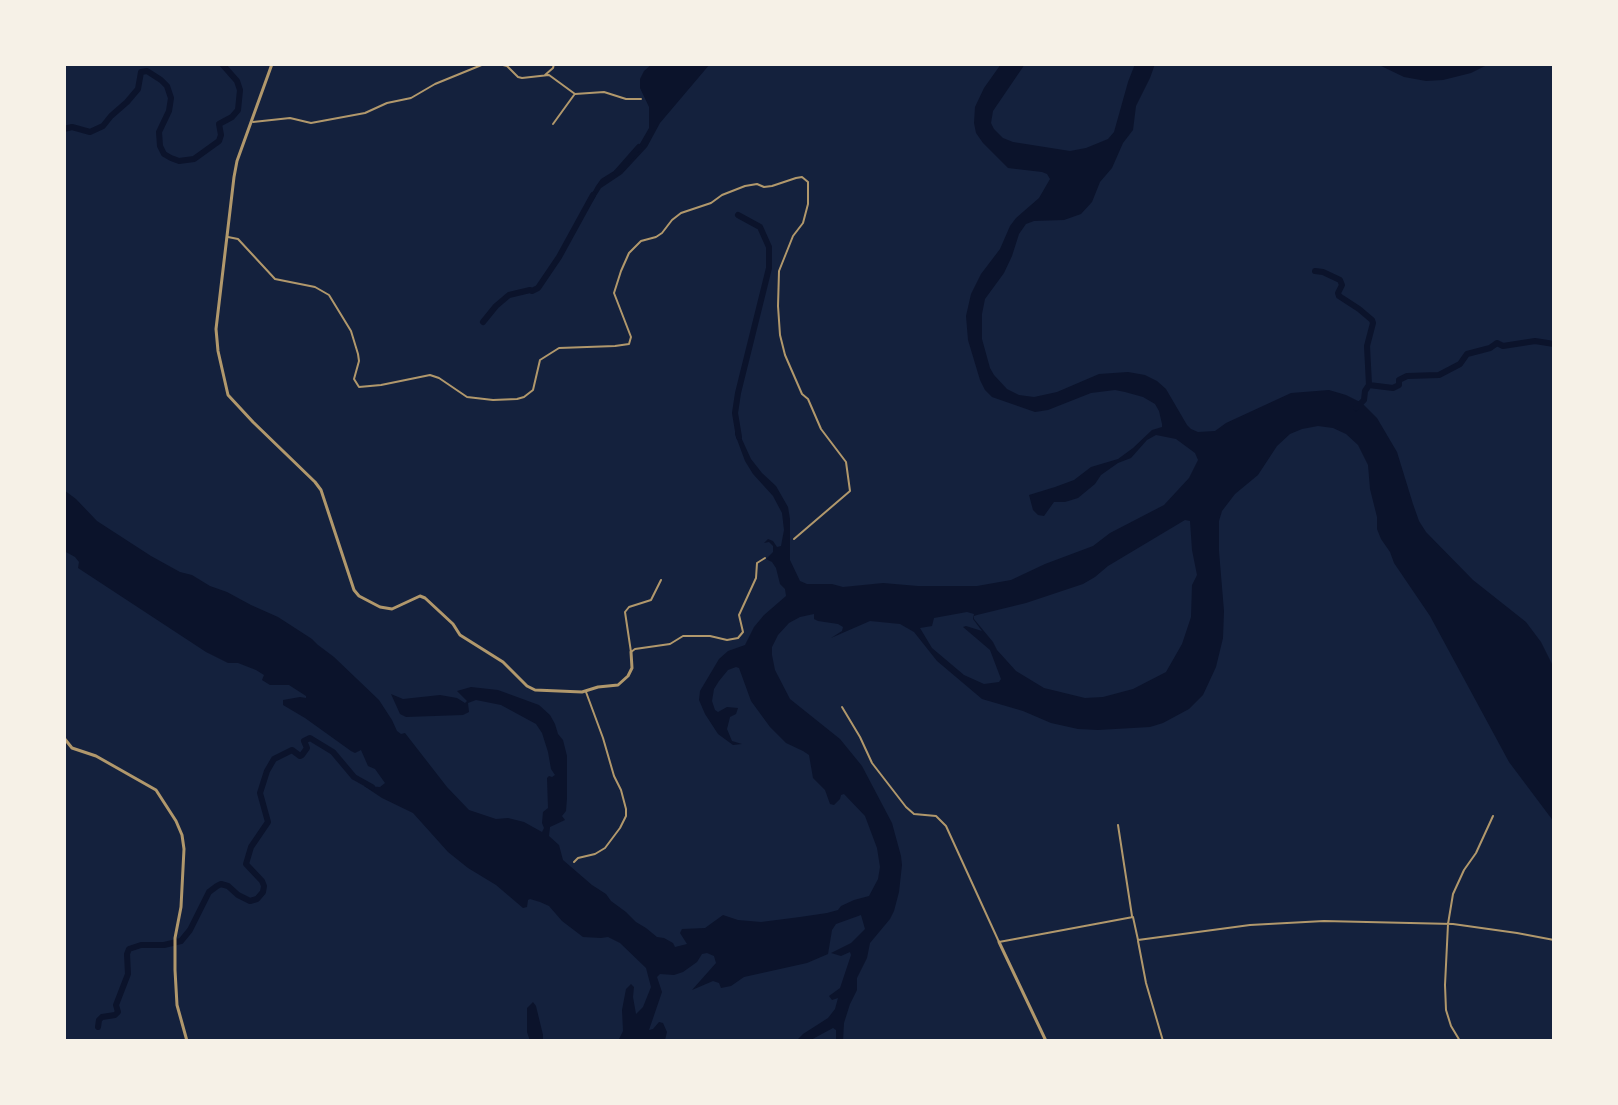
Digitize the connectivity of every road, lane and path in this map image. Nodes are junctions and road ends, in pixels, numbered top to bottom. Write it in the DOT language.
graph roads {
  1 [pos="272,64"];
  2 [pos="484,64"];
  3 [pos="499,64"];
  4 [pos="554,64"];
  5 [pos="545,75"];
  6 [pos="575,94"];
  7 [pos="641,99"];
  8 [pos="252,122"];
  9 [pos="553,124"];
  10 [pos="227,237"];
  11 [pos="794,539"];
  12 [pos="765,558"];
  13 [pos="661,580"];
  14 [pos="631,652"];
  15 [pos="586,691"];
  16 [pos="842,707"];
  17 [pos="64,738"];
  18 [pos="1493,816"];
  19 [pos="1118,825"];
  20 [pos="574,862"];
  21 [pos="1133,917"];
  22 [pos="1448,924"];
  23 [pos="1138,940"];
  24 [pos="1554,940"];
  25 [pos="999,942"];
  26 [pos="187,1041"];
  27 [pos="1046,1041"];
  28 [pos="1163,1041"];
  29 [pos="1460,1041"];
  1 -- 8 [label="street"];
  2 -- 8 [label="street"];
  3 -- 5 [label="street"];
  4 -- 5 [label="street"];
  5 -- 6 [label="street"];
  6 -- 7 [label="street"];
  6 -- 9 [label="street"];
  8 -- 10 [label="street"];
  10 -- 11 [label="street"];
  10 -- 15 [label="street"];
  12 -- 14 [label="street"];
  13 -- 14 [label="street"];
  14 -- 15 [label="street"];
  15 -- 20 [label="street"];
  16 -- 25 [label="street"];
  17 -- 26 [label="street"];
  18 -- 22 [label="street"];
  19 -- 21 [label="street"];
  21 -- 23 [label="street"];
  21 -- 25 [label="street"];
  22 -- 23 [label="street"];
  22 -- 24 [label="street"];
  22 -- 29 [label="street"];
  23 -- 28 [label="street"];
  25 -- 27 [label="street"];
}
